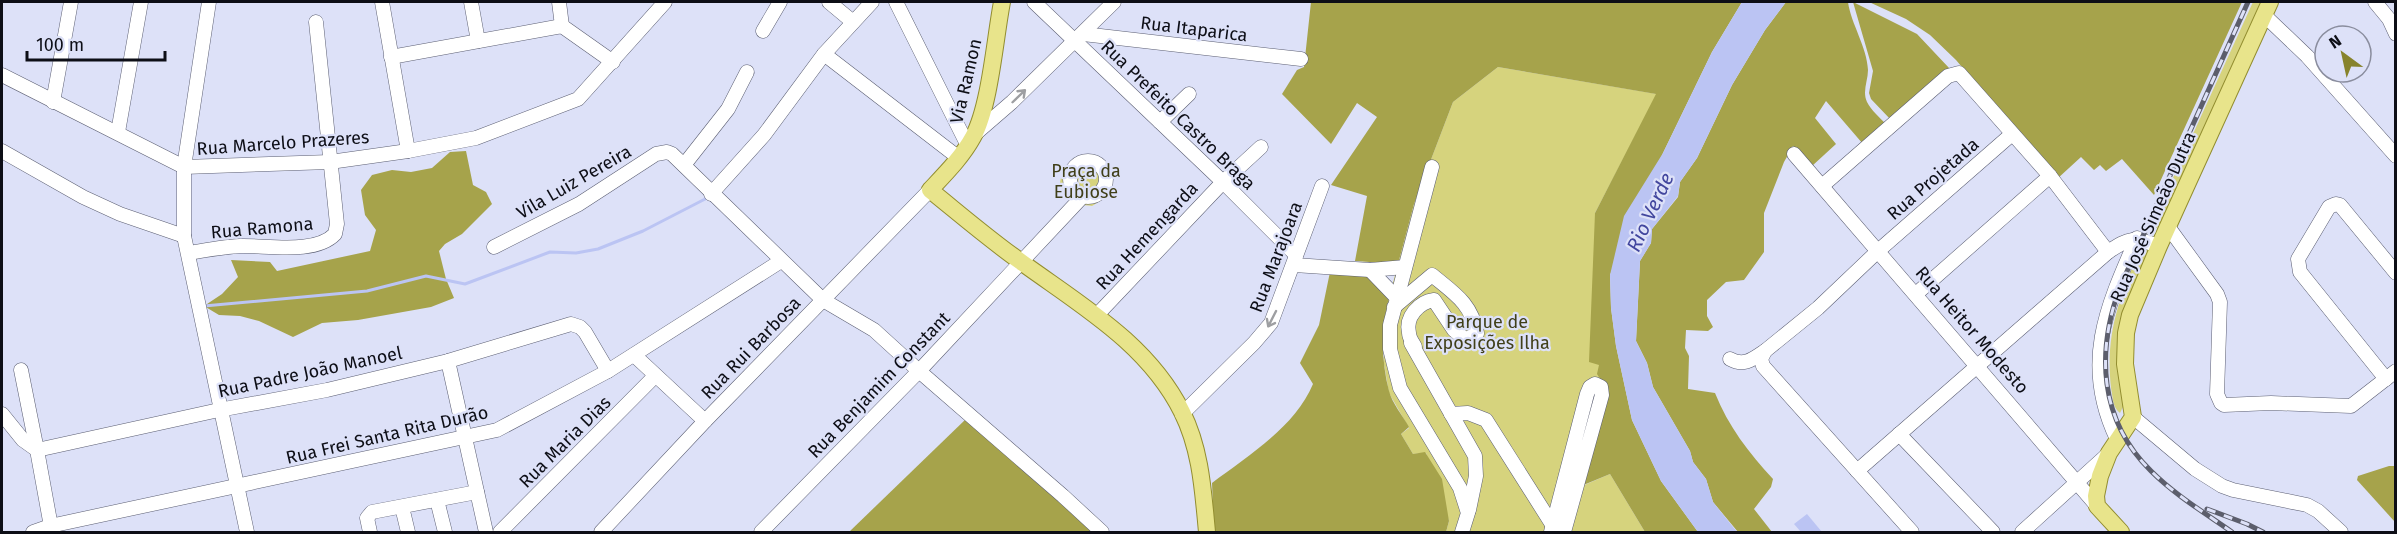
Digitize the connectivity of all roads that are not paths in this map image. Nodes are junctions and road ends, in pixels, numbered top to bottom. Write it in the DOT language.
graph roads {
  1 [pos="70,2"];
  2 [pos="141,2"];
  3 [pos="209,2"];
  4 [pos="382,2"];
  5 [pos="471,2"];
  6 [pos="559,2"];
  7 [pos="665,2"];
  8 [pos="780,2"];
  9 [pos="829,2"];
  10 [pos="872,2"];
  11 [pos="896,2"];
  12 [pos="1002,2"];
  13 [pos="1034,2"];
  14 [pos="1114,2"];
  15 [pos="2375,2"];
  16 [pos="2267,8"];
  17 [pos="853,21"];
  18 [pos="316,22"];
  19 [pos="562,26"];
  20 [pos="763,31"];
  21 [pos="2396,34"];
  22 [pos="1079,38"];
  23 [pos="478,41"];
  24 [pos="824,54"];
  25 [pos="391,57"];
  26 [pos="1300,59"];
  27 [pos="613,62"];
  28 [pos="747,72"];
  29 [pos="2,75"];
  30 [pos="1189,94"];
  31 [pos="53,102"];
  32 [pos="1160,122"];
  33 [pos="118,132"];
  34 [pos="2012,134"];
  35 [pos="967,146"];
  36 [pos="1260,147"];
  37 [pos="2,151"];
  38 [pos="408,151"];
  39 [pos="1794,154"];
  40 [pos="2396,156"];
  41 [pos="330,162"];
  42 [pos="684,165"];
  43 [pos="184,167"];
  44 [pos="1432,167"];
  45 [pos="2050,176"];
  46 [pos="1223,182"];
  47 [pos="1322,186"];
  48 [pos="1822,186"];
  49 [pos="930,190"];
  50 [pos="711,194"];
  51 [pos="1083,196"];
  52 [pos="2169,228"];
  53 [pos="184,236"];
  54 [pos="2137,238"];
  55 [pos="2159,246"];
  56 [pos="494,247"];
  57 [pos="1878,251"];
  58 [pos="2108,252"];
  59 [pos="189,253"];
  60 [pos="1295,260"];
  61 [pos="781,261"];
  62 [pos="1022,263"];
  63 [pos="1405,267"];
  64 [pos="1370,270"];
  65 [pos="2396,273"];
  66 [pos="1916,294"];
  67 [pos="823,300"];
  68 [pos="1395,302"];
  69 [pos="1097,315"];
  70 [pos="1389,339"];
  71 [pos="1415,348"];
  72 [pos="1764,351"];
  73 [pos="634,355"];
  74 [pos="1730,359"];
  75 [pos="448,361"];
  76 [pos="1977,366"];
  77 [pos="21,370"];
  78 [pos="608,370"];
  79 [pos="919,371"];
  80 [pos="2391,375"];
  81 [pos="655,376"];
  82 [pos="219,410"];
  83 [pos="2,414"];
  84 [pos="1182,414"];
  85 [pos="1451,414"];
  86 [pos="2133,417"];
  87 [pos="705,421"];
  88 [pos="1899,434"];
  89 [pos="466,438"];
  90 [pos="2113,446"];
  91 [pos="37,450"];
  92 [pos="1857,471"];
  93 [pos="2077,482"];
  94 [pos="236,487"];
  95 [pos="477,492"];
  96 [pos="437,500"];
  97 [pos="2097,506"];
  98 [pos="402,507"];
  99 [pos="1468,513"];
  100 [pos="51,529"];
  101 [pos="1556,531"];
  102 [pos="33,532"];
  103 [pos="247,532"];
  104 [pos="369,532"];
  105 [pos="408,532"];
  106 [pos="445,532"];
  107 [pos="486,532"];
  108 [pos="501,532"];
  109 [pos="601,532"];
  110 [pos="761,532"];
  111 [pos="1102,532"];
  112 [pos="1207,532"];
  113 [pos="1462,532"];
  114 [pos="1912,532"];
  115 [pos="1993,532"];
  116 [pos="2022,532"];
  117 [pos="2121,532"];
  118 [pos="2341,532"];
  1 -- 31 [label="street"];
  2 -- 33 [label="street"];
  3 -- 43 [label="street"];
  4 -- 25 [label="street"];
  5 -- 23 [label="street"];
  6 -- 19 [label="street"];
  7 -- 27 [label="street, Rua Marcelo Prazeres"];
  8 -- 20 [label="street"];
  9 -- 17 [label="street"];
  10 -- 17 [label="street"];
  11 -- 35 [label="street"];
  12 -- 35 [label="main road, Via Ramon"];
  13 -- 22 [label="street, Rua Prefeito Castro Braga"];
  14 -- 22 [label="street"];
  15 -- 21 [label="street"];
  16 -- 40 [label="street"];
  16 -- 52 [label="main road, Rua José Simeão Dutra"];
  17 -- 24 [label="street"];
  18 -- 41 [label="street"];
  19 -- 23 [label="street"];
  19 -- 27 [label="street"];
  22 -- 26 [label="street, Rua Itaparica"];
  22 -- 32 [label="street, Rua Prefeito Castro Braga"];
  35 -- 22 [label="street, one-way"];
  23 -- 25 [label="street"];
  24 -- 35 [label="street"];
  24 -- 50 [label="street"];
  25 -- 38 [label="street"];
  27 -- 38 [label="street, Rua Marcelo Prazeres"];
  28 -- 42 [label="street"];
  29 -- 31 [label="street"];
  30 -- 32 [label="street"];
  31 -- 33 [label="street"];
  32 -- 46 [label="street, Rua Prefeito Castro Braga"];
  33 -- 43 [label="street"];
  34 -- 45 [label="street"];
  34 -- 48 [label="street"];
  34 -- 57 [label="street, Rua Projetada"];
  35 -- 49 [label="main road, Via Ramon"];
  36 -- 46 [label="street, Rua Hemengarda"];
  37 -- 53 [label="street"];
  38 -- 41 [label="street, Rua Marcelo Prazeres"];
  39 -- 48 [label="street, Rua Heitor Modesto"];
  41 -- 43 [label="street, Rua Marcelo Prazeres"];
  41 -- 59 [label="street, Rua Ramona"];
  42 -- 50 [label="street"];
  42 -- 56 [label="street, Vila Luiz Pereira"];
  43 -- 53 [label="street"];
  44 -- 63 [label="street"];
  45 -- 58 [label="street"];
  45 -- 66 [label="street"];
  46 -- 60 [label="street, Rua Prefeito Castro Braga"];
  46 -- 69 [label="street, Rua Hemengarda"];
  47 -- 60 [label="street, Rua Marajoara"];
  48 -- 57 [label="street, Rua Heitor Modesto"];
  49 -- 62 [label="main road"];
  49 -- 67 [label="street, Rua Rui Barbosa"];
  50 -- 61 [label="street"];
  51 -- 62 [label="street, Rua Benjamim Constant"];
  52 -- 55 [label="main road, Rua José Simeão Dutra"];
  52 -- 80 [label="street"];
  53 -- 59 [label="street"];
  54 -- 55 [label="street"];
  54 -- 58 [label="street"];
  54 -- 90 [label="street"];
  55 -- 86 [label="main road, Rua José Simeão Dutra"];
  57 -- 66 [label="street, Rua Heitor Modesto"];
  57 -- 72 [label="street, Rua Projetada"];
  58 -- 76 [label="street"];
  59 -- 82 [label="street"];
  60 -- 64 [label="street"];
  60 -- 84 [label="street, Rua Marajoara, one-way"];
  61 -- 67 [label="street"];
  61 -- 73 [label="street, Rua Frei Santa Rita Durão"];
  62 -- 69 [label="main road"];
  62 -- 79 [label="street, Rua Benjamim Constant"];
  63 -- 64 [label="street"];
  63 -- 68 [label="street"];
  64 -- 68 [label="street"];
  65 -- 80 [label="street"];
  66 -- 76 [label="street, Rua Heitor Modesto"];
  67 -- 79 [label="street"];
  67 -- 87 [label="street, Rua Rui Barbosa"];
  68 -- 70 [label="street"];
  68 -- 71 [label="street"];
  69 -- 84 [label="main road"];
  70 -- 71 [label="street"];
  70 -- 99 [label="street"];
  71 -- 85 [label="street"];
  72 -- 74 [label="street, Rua Projetada"];
  72 -- 92 [label="street"];
  73 -- 78 [label="street, Rua Frei Santa Rita Durão"];
  73 -- 81 [label="street"];
  75 -- 78 [label="street, Rua Padre João Manoel"];
  75 -- 82 [label="street, Rua Padre João Manoel"];
  75 -- 89 [label="street"];
  76 -- 88 [label="street"];
  76 -- 93 [label="street, Rua Heitor Modesto"];
  77 -- 91 [label="street"];
  78 -- 89 [label="street, Rua Frei Santa Rita Durão"];
  79 -- 110 [label="street, Rua Benjamim Constant"];
  79 -- 111 [label="street"];
  81 -- 87 [label="street"];
  81 -- 108 [label="street, Rua Maria Dias"];
  82 -- 91 [label="street, Rua Padre João Manoel"];
  82 -- 94 [label="street"];
  83 -- 91 [label="street"];
  84 -- 112 [label="main road"];
  85 -- 99 [label="street"];
  85 -- 101 [label="street"];
  86 -- 90 [label="main road"];
  86 -- 118 [label="street"];
  87 -- 109 [label="street, Rua Rui Barbosa"];
  88 -- 92 [label="street"];
  88 -- 115 [label="street"];
  89 -- 94 [label="street, Rua Frei Santa Rita Durão"];
  89 -- 95 [label="street"];
  90 -- 93 [label="street"];
  90 -- 97 [label="main road"];
  91 -- 100 [label="street"];
  92 -- 114 [label="street"];
  93 -- 97 [label="street, Rua Heitor Modesto"];
  93 -- 116 [label="street"];
  94 -- 100 [label="street, Rua Frei Santa Rita Durão"];
  94 -- 103 [label="street"];
  95 -- 96 [label="street"];
  95 -- 107 [label="street"];
  96 -- 98 [label="street"];
  96 -- 106 [label="street"];
  97 -- 117 [label="main road, Rua Heitor Modesto"];
  98 -- 104 [label="street"];
  98 -- 105 [label="street"];
  99 -- 113 [label="street"];
  100 -- 102 [label="street, Rua Frei Santa Rita Durão"];
  101 -- 101 [label="street"];
}
